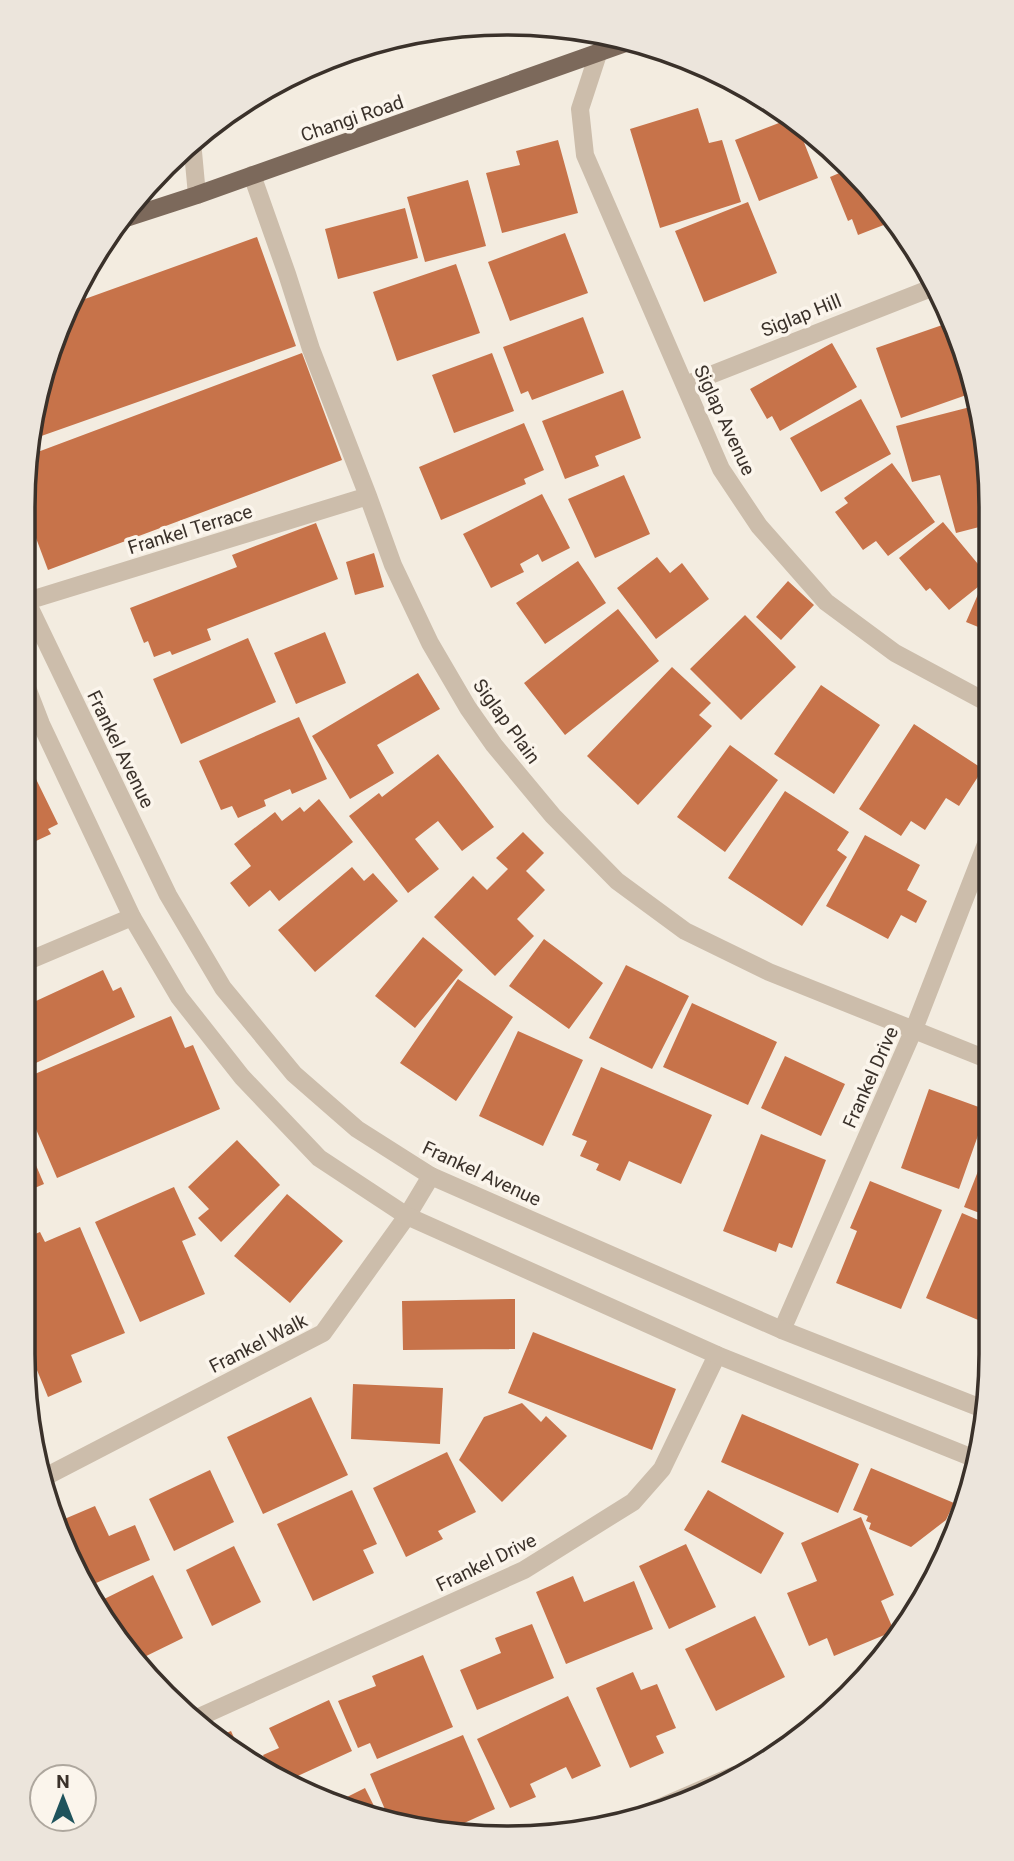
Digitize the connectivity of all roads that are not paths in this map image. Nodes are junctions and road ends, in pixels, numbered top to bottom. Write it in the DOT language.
graph roads {
  1 [pos="603,45"];
  2 [pos="614,48"];
  3 [pos="598,54"];
  4 [pos="193,155"];
  5 [pos="252,175"];
  6 [pos="197,195"];
  7 [pos="137,214"];
  8 [pos="926,290"];
  9 [pos="685,385"];
  10 [pos="368,496"];
  11 [pos="35,597"];
  12 [pos="35,623"];
  13 [pos="979,698"];
  14 [pos="35,709"];
  15 [pos="979,862"];
  16 [pos="132,917"];
  17 [pos="35,958"];
  18 [pos="914,1029"];
  19 [pos="979,1056"];
  20 [pos="431,1176"];
  21 [pos="407,1216"];
  22 [pos="782,1330"];
  23 [pos="717,1355"];
  24 [pos="976,1406"];
  25 [pos="968,1456"];
  26 [pos="51,1474"];
  27 [pos="204,1715"];
  1 -- 3 [label="street"];
  2 -- 3 [label="main road, Changi Road"];
  3 -- 5 [label="main road, Changi Road"];
  3 -- 9 [label="street, Siglap Avenue"];
  4 -- 6 [label="street"];
  5 -- 6 [label="main road, Changi Road"];
  5 -- 10 [label="street, Siglap Plain"];
  6 -- 7 [label="main road, Changi Road"];
  8 -- 9 [label="street, Siglap Hill"];
  9 -- 13 [label="street, Siglap Avenue"];
  10 -- 11 [label="street, Frankel Terrace"];
  10 -- 18 [label="street, Siglap Plain"];
  12 -- 20 [label="street, Frankel Avenue"];
  14 -- 16 [label="street"];
  15 -- 18 [label="street, Frankel Drive"];
  16 -- 17 [label="street"];
  16 -- 21 [label="street"];
  18 -- 19 [label="street, Siglap Plain"];
  18 -- 22 [label="street, Frankel Drive"];
  20 -- 21 [label="street, Frankel Walk"];
  20 -- 22 [label="street, Frankel Avenue"];
  21 -- 23 [label="street"];
  21 -- 26 [label="street, Frankel Walk"];
  22 -- 24 [label="street, Frankel Avenue"];
  23 -- 25 [label="street"];
  23 -- 27 [label="street, Frankel Drive"];
}
